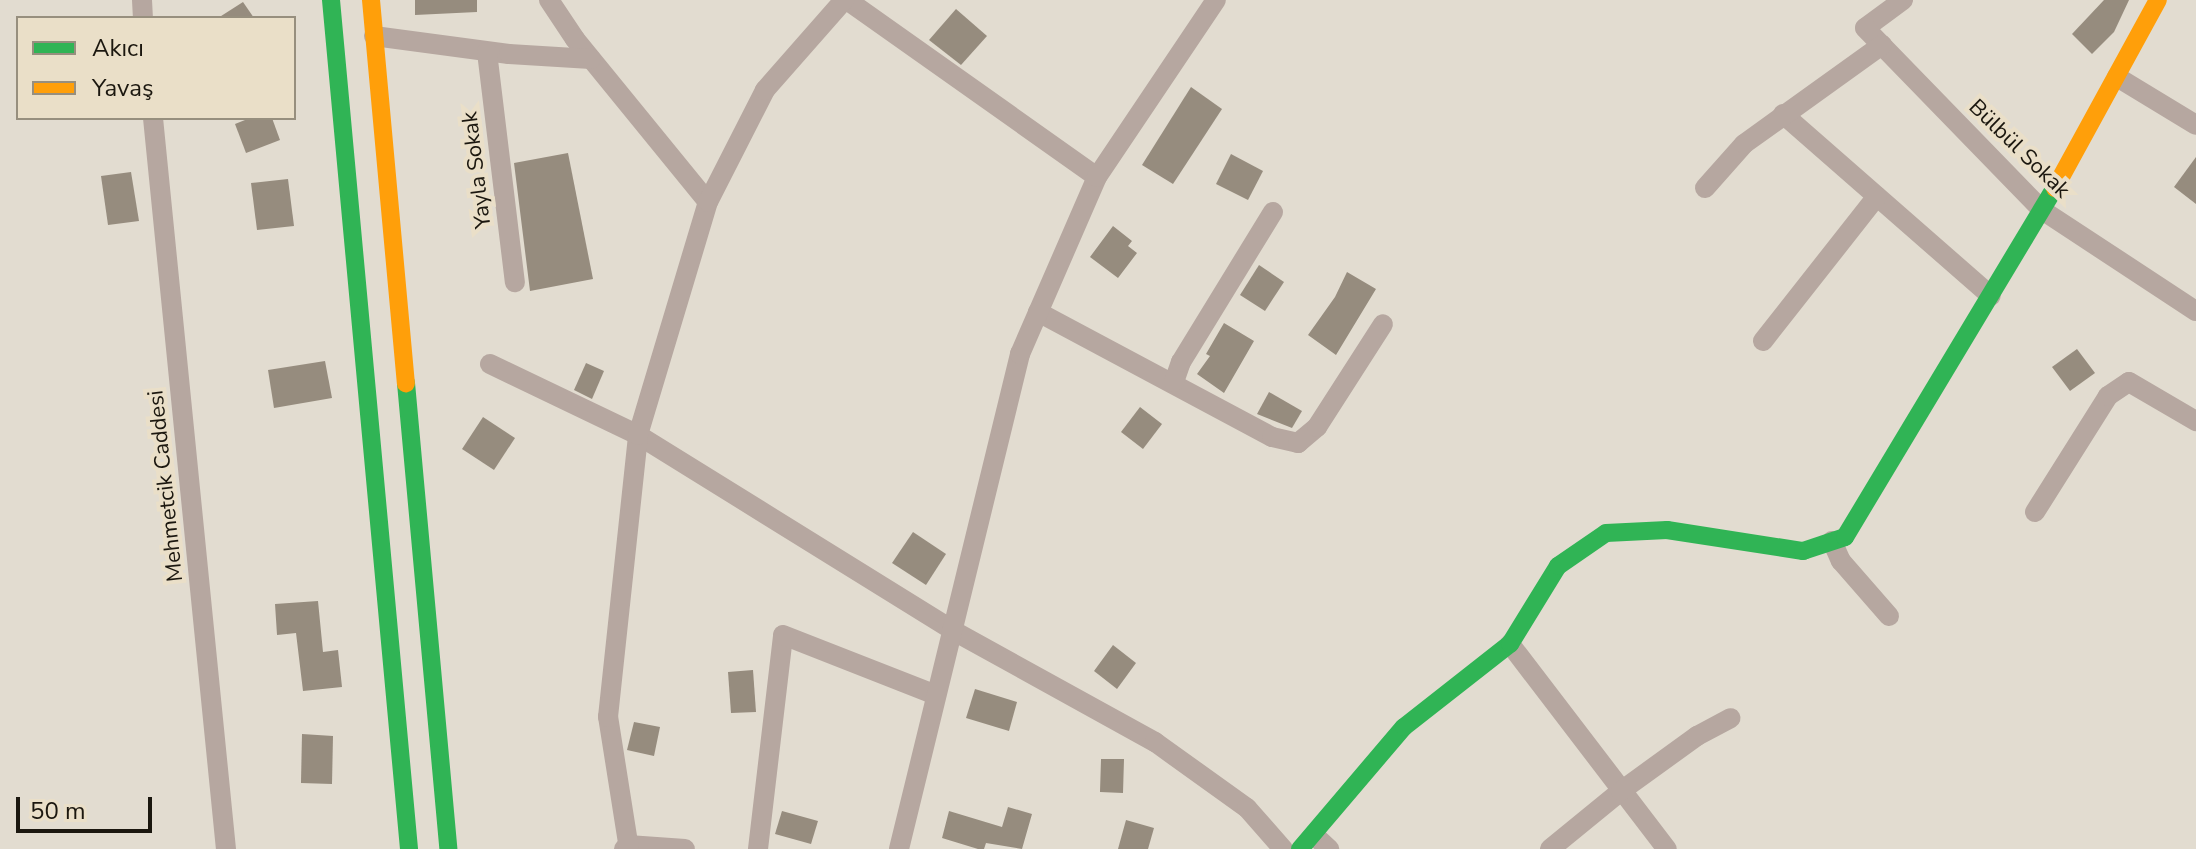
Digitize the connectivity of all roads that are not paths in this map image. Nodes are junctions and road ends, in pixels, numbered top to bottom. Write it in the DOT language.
graph roads {
  1 [pos="331,0"];
  2 [pos="371,0"];
  3 [pos="549,0"];
  4 [pos="845,0"];
  5 [pos="1216,0"];
  6 [pos="1903,0"];
  7 [pos="2158,0"];
  8 [pos="374,36"];
  9 [pos="1882,45"];
  10 [pos="487,52"];
  11 [pos="591,59"];
  12 [pos="2117,77"];
  13 [pos="1783,114"];
  14 [pos="153,120"];
  15 [pos="2196,125"];
  16 [pos="1097,177"];
  17 [pos="1705,188"];
  18 [pos="1877,196"];
  19 [pos="708,202"];
  20 [pos="2042,210"];
  21 [pos="1273,212"];
  22 [pos="515,282"];
  23 [pos="1991,296"];
  24 [pos="2196,311"];
  25 [pos="1038,312"];
  26 [pos="1383,324"];
  27 [pos="1763,341"];
  28 [pos="490,364"];
  29 [pos="1174,382"];
  30 [pos="2196,421"];
  31 [pos="638,435"];
  32 [pos="2035,512"];
  33 [pos="1832,541"];
  34 [pos="1889,616"];
  35 [pos="952,630"];
  36 [pos="1510,644"];
  37 [pos="936,695"];
  38 [pos="1731,718"];
  39 [pos="1621,791"];
  40 [pos="1307,842"];
  41 [pos="627,848"];
  42 [pos="226,849"];
  43 [pos="409,849"];
  44 [pos="448,849"];
  45 [pos="685,849"];
  46 [pos="758,849"];
  47 [pos="899,849"];
  48 [pos="1283,849"];
  49 [pos="1329,849"];
  50 [pos="1550,849"];
  51 [pos="1667,849"];
  1 -- 43 [label="main road"];
  2 -- 8 [label="main road"];
  3 -- 11 [label="street"];
  4 -- 16 [label="street"];
  4 -- 19 [label="street"];
  5 -- 16 [label="street"];
  6 -- 9 [label="street"];
  7 -- 12 [label="main road"];
  8 -- 10 [label="street"];
  8 -- 44 [label="main road"];
  9 -- 13 [label="street"];
  9 -- 20 [label="street, Bülbül Sokak"];
  10 -- 11 [label="street"];
  10 -- 22 [label="street, Yayla Sokak"];
  11 -- 19 [label="street"];
  12 -- 15 [label="street"];
  12 -- 20 [label="main road"];
  13 -- 17 [label="street"];
  13 -- 18 [label="street"];
  14 -- 42 [label="street, Mehmetcik Caddesi"];
  16 -- 25 [label="street"];
  18 -- 23 [label="street"];
  18 -- 27 [label="street"];
  19 -- 31 [label="street"];
  20 -- 23 [label="main road"];
  20 -- 24 [label="street, Bülbül Sokak"];
  21 -- 29 [label="street"];
  23 -- 33 [label="main road"];
  25 -- 29 [label="street"];
  25 -- 35 [label="street"];
  26 -- 29 [label="street"];
  28 -- 31 [label="street"];
  30 -- 32 [label="street"];
  31 -- 35 [label="street"];
  31 -- 41 [label="street"];
  33 -- 34 [label="street"];
  33 -- 36 [label="main road"];
  35 -- 37 [label="street"];
  35 -- 48 [label="street"];
  36 -- 39 [label="street"];
  36 -- 40 [label="main road"];
  37 -- 46 [label="street"];
  37 -- 47 [label="street"];
  38 -- 39 [label="street"];
  39 -- 50 [label="street"];
  39 -- 51 [label="street"];
  40 -- 49 [label="street"];
  41 -- 45 [label="street"];
}
